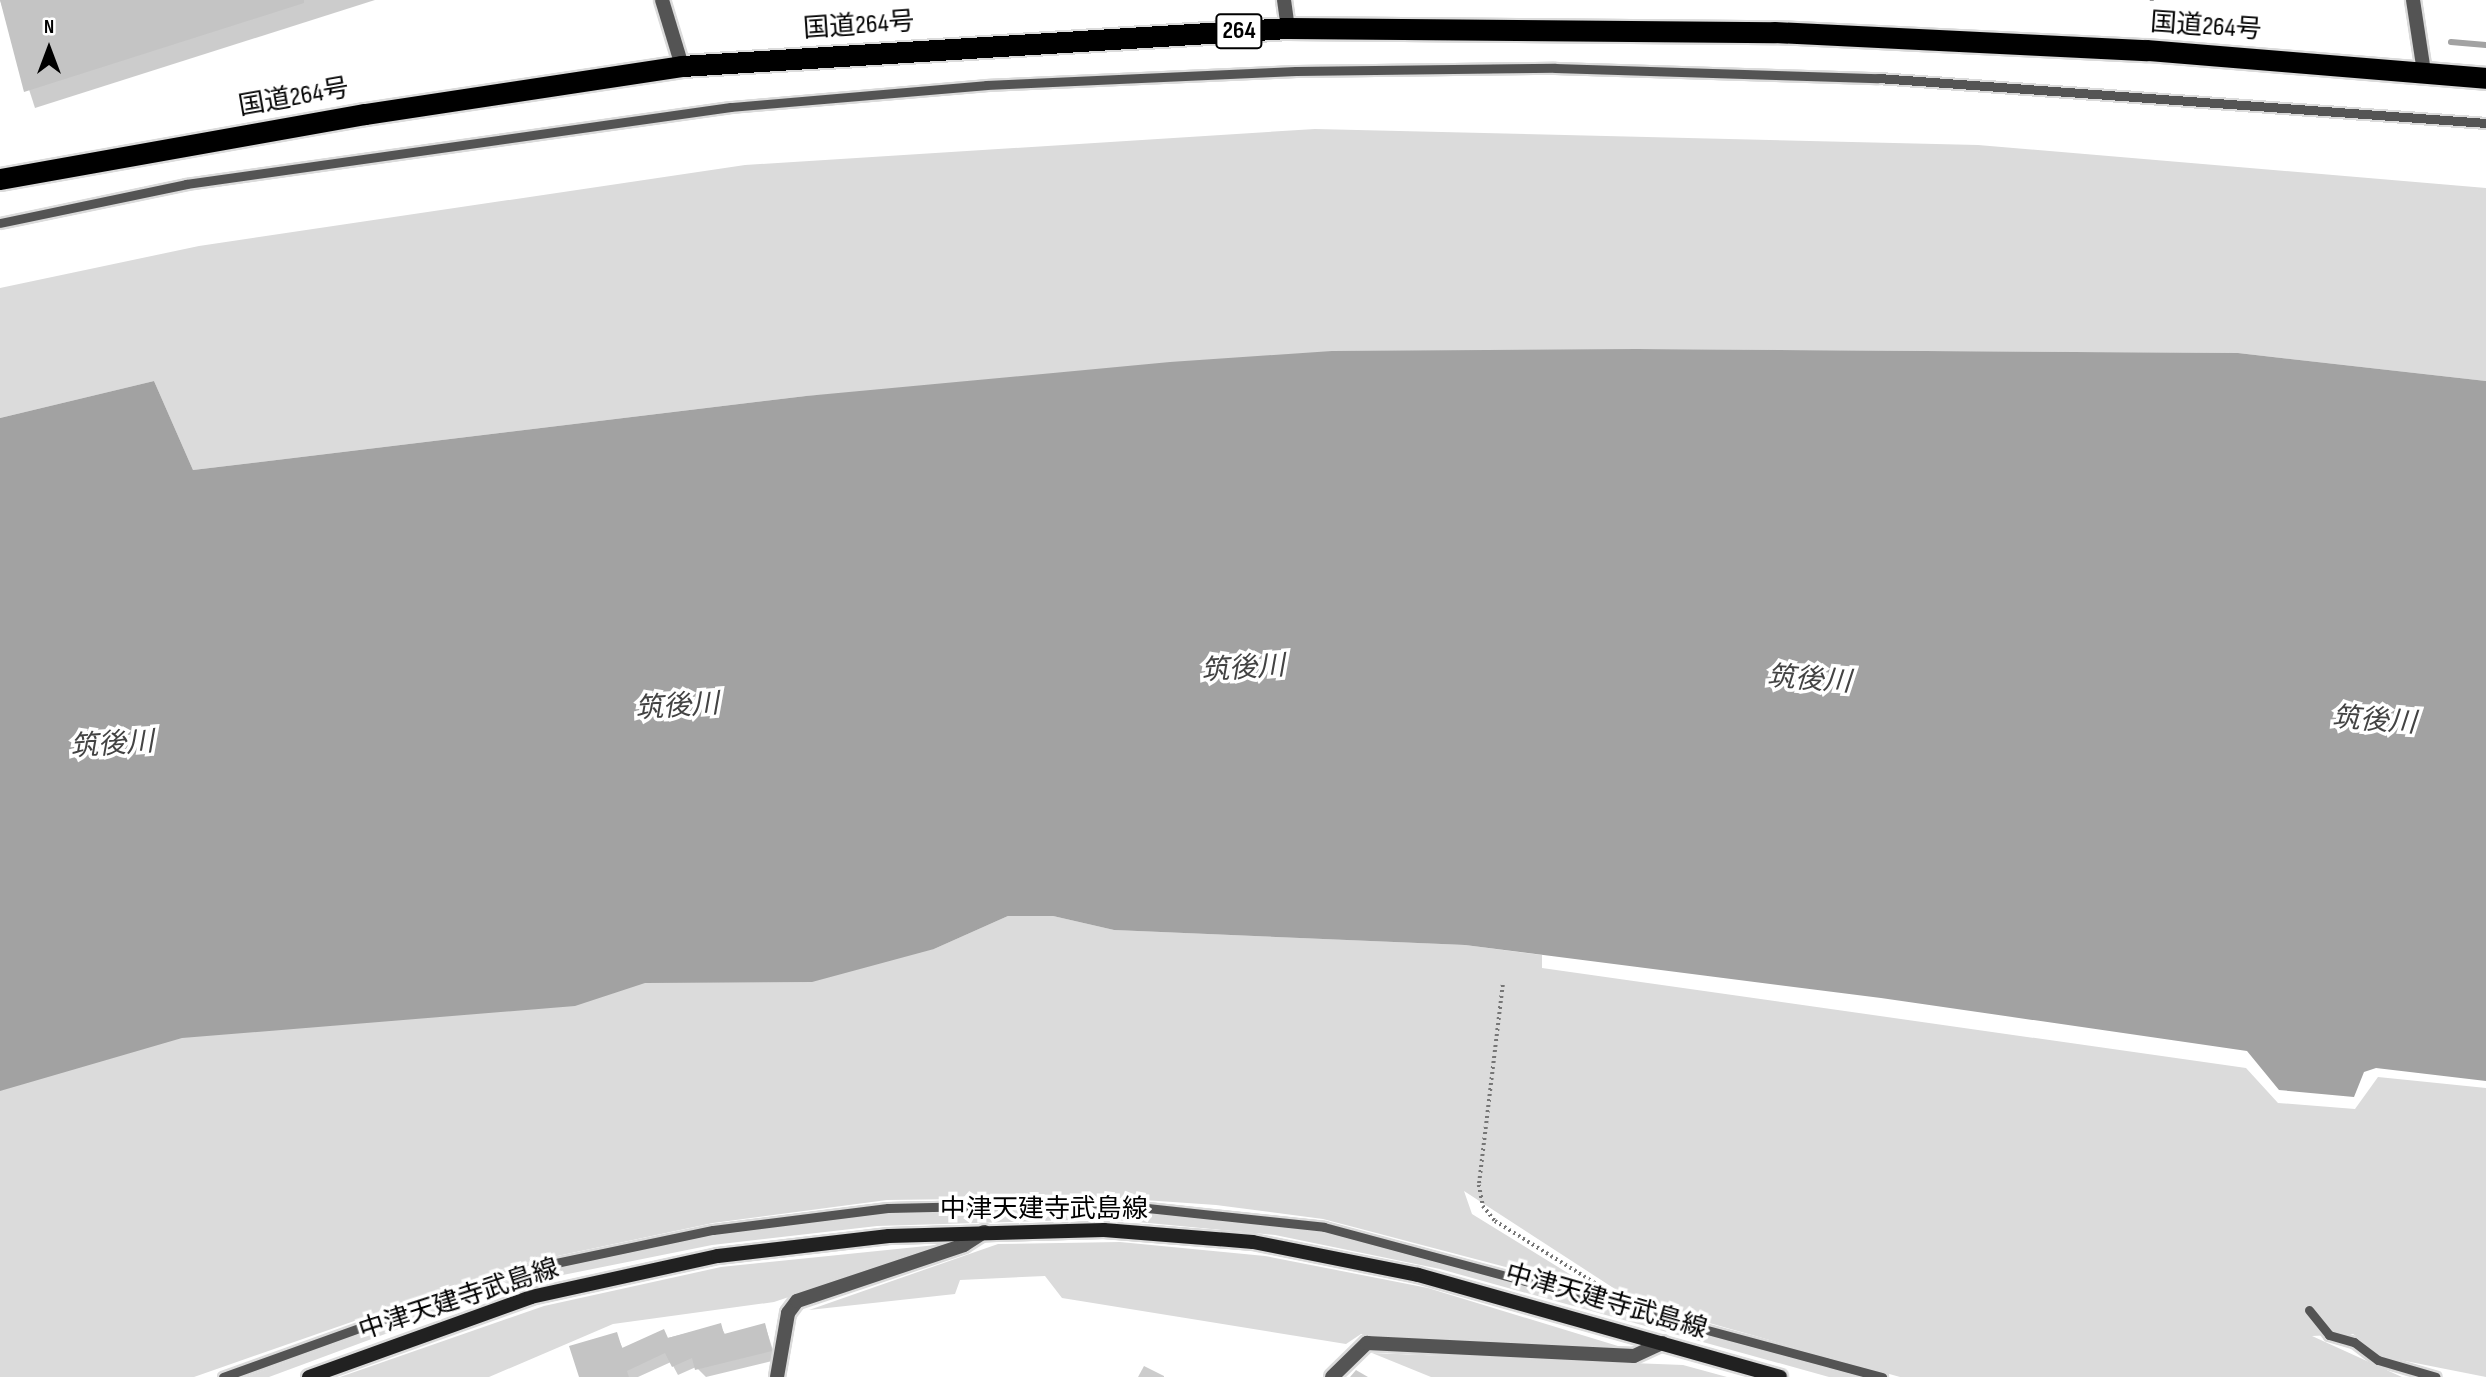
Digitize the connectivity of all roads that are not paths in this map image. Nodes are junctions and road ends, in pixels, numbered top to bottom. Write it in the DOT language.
graph roads {
  1 [pos="663,0"];
  2 [pos="1284,0"];
  3 [pos="2413,0"];
  4 [pos="1288,29"];
  5 [pos="682,66"];
  6 [pos="2424,72"];
  7 [pos="2486,78"];
  8 [pos="2486,123"];
  9 [pos="0,179"];
  10 [pos="0,223"];
  11 [pos="984,1232"];
  12 [pos="2309,1310"];
  13 [pos="1662,1343"];
  14 [pos="223,1377"];
  15 [pos="309,1377"];
  16 [pos="777,1377"];
  17 [pos="1332,1377"];
  18 [pos="1780,1377"];
  19 [pos="1882,1377"];
  20 [pos="2436,1377"];
  1 -- 5 [label="street"];
  2 -- 4 [label="street"];
  3 -- 6 [label="street"];
  4 -- 5 [label="highway, 国道264号 / 264"];
  4 -- 6 [label="highway, 国道264号 / 264"];
  5 -- 9 [label="highway, 国道264号 / 264"];
  6 -- 7 [label="highway, 国道264号 / 264"];
  8 -- 10 [label="lane"];
  11 -- 13 [label="main road, 中津天建寺武島線"];
  11 -- 15 [label="main road, 中津天建寺武島線"];
  11 -- 16 [label="street"];
  12 -- 20 [label="lane"];
  13 -- 17 [label="street"];
  13 -- 18 [label="main road, 中津天建寺武島線"];
  14 -- 19 [label="lane"];
}
